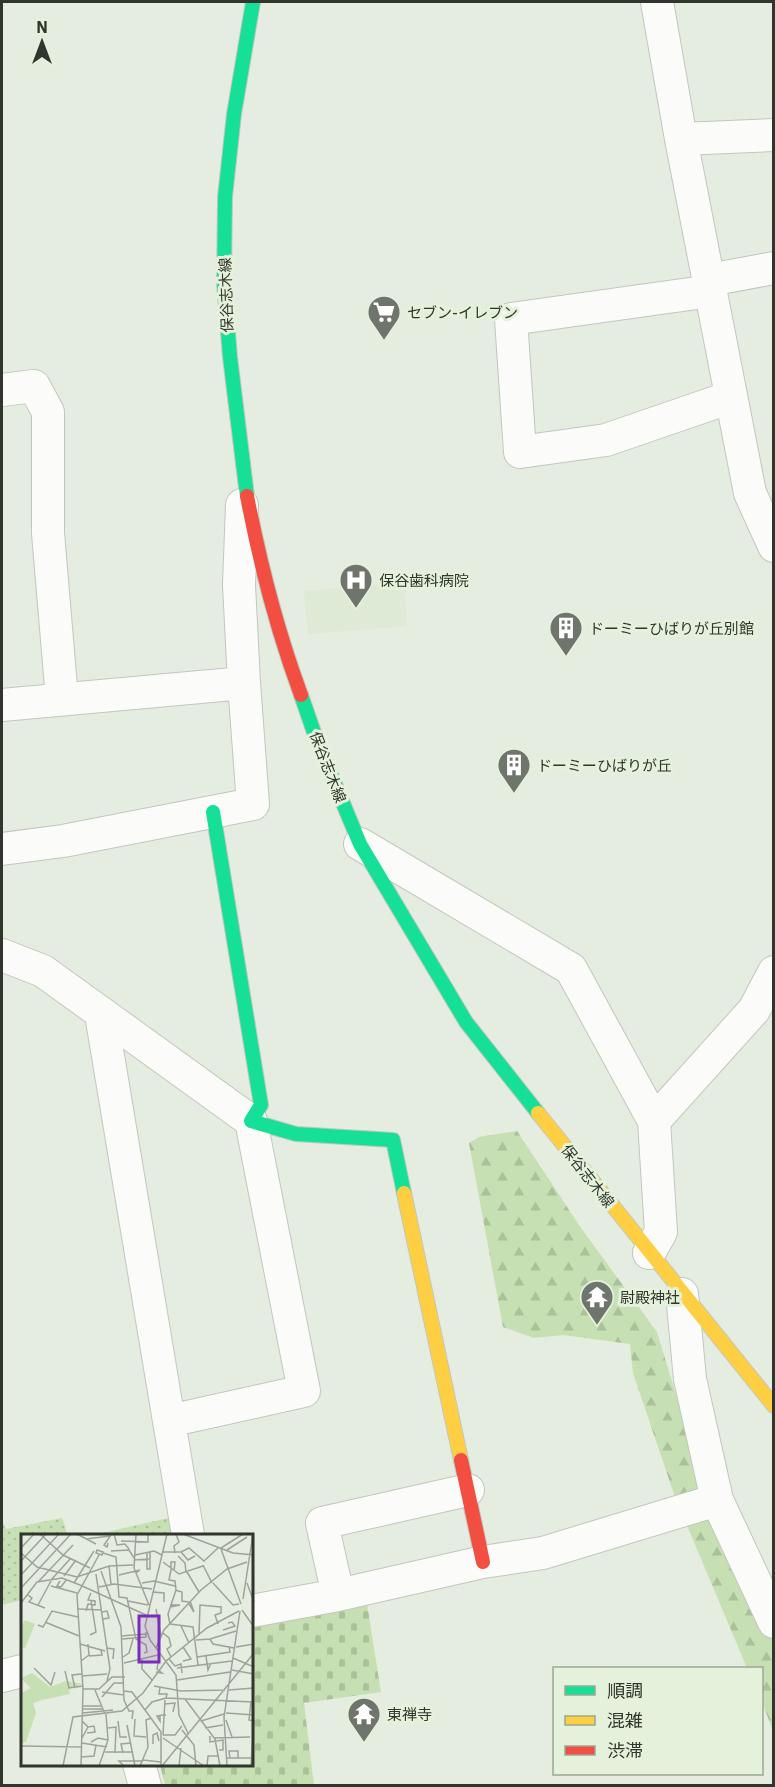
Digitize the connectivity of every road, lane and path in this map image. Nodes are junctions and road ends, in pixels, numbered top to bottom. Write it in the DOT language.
graph roads {
  1 [pos="253,2"];
  2 [pos="657,2"];
  3 [pos="774,135"];
  4 [pos="681,139"];
  5 [pos="774,268"];
  6 [pos="710,285"];
  7 [pos="2,390"];
  8 [pos="731,396"];
  9 [pos="243,474"];
  10 [pos="774,546"];
  11 [pos="244,684"];
  12 [pos="62,699"];
  13 [pos="2,705"];
  14 [pos="213,812"];
  15 [pos="360,844"];
  16 [pos="2,849"];
  17 [pos="2,955"];
  18 [pos="774,972"];
  19 [pos="101,1014"];
  20 [pos="251,1121"];
  21 [pos="654,1121"];
  22 [pos="649,1253"];
  23 [pos="682,1294"];
  24 [pos="774,1406"];
  25 [pos="169,1421"];
  26 [pos="468,1490"];
  27 [pos="717,1500"];
  28 [pos="189,1534"];
  29 [pos="483,1562"];
  30 [pos="338,1596"];
  31 [pos="254,1611"];
  32 [pos="774,1622"];
  33 [pos="21,1671"];
  34 [pos="2,1676"];
  35 [pos="140,1766"];
  36 [pos="145,1785"];
  1 -- 9 [label="main road, 保谷志木線"];
  2 -- 4 [label="street"];
  3 -- 4 [label="street"];
  4 -- 6 [label="street"];
  5 -- 6 [label="street"];
  6 -- 8 [label="street"];
  6 -- 8 [label="street"];
  7 -- 12 [label="street"];
  8 -- 10 [label="street"];
  9 -- 11 [label="street"];
  9 -- 15 [label="main road, 保谷志木線"];
  11 -- 12 [label="street"];
  11 -- 14 [label="street"];
  12 -- 13 [label="street"];
  14 -- 16 [label="street"];
  14 -- 20 [label="main road"];
  15 -- 21 [label="street"];
  15 -- 22 [label="main road, 保谷志木線"];
  17 -- 19 [label="street"];
  18 -- 21 [label="street"];
  19 -- 20 [label="street"];
  19 -- 25 [label="street"];
  20 -- 25 [label="street"];
  20 -- 26 [label="main road"];
  21 -- 22 [label="street"];
  22 -- 23 [label="main road, 保谷志木線"];
  23 -- 24 [label="main road, 保谷志木線"];
  23 -- 27 [label="street"];
  25 -- 28 [label="street"];
  26 -- 29 [label="main road"];
  26 -- 30 [label="street"];
  27 -- 29 [label="street"];
  27 -- 32 [label="street"];
  29 -- 30 [label="street"];
  30 -- 31 [label="street"];
  33 -- 34 [label="street"];
  35 -- 36 [label="street"];
}
